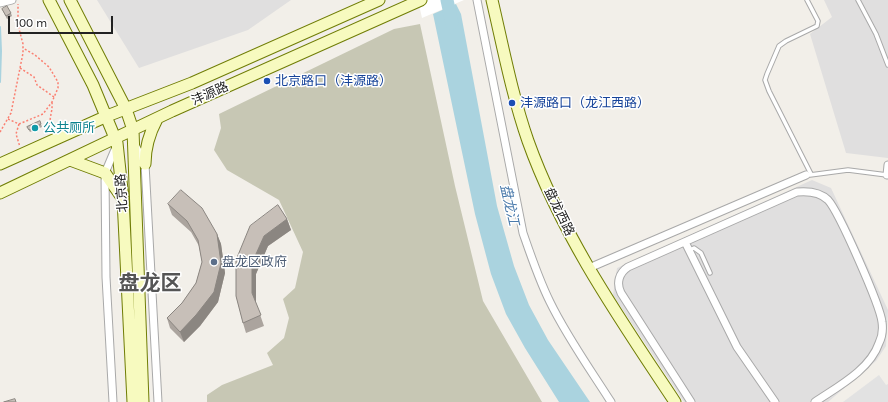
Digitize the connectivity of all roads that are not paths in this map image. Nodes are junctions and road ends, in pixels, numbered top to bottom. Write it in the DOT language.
graph roads {
  1 [pos="12,0"];
  2 [pos="49,0"];
  3 [pos="70,0"];
  4 [pos="379,0"];
  5 [pos="477,0"];
  6 [pos="492,0"];
  7 [pos="807,0"];
  8 [pos="858,0"];
  9 [pos="420,1"];
  10 [pos="1,3"];
  11 [pos="368,3"];
  12 [pos="888,65"];
  13 [pos="126,109"];
  14 [pos="107,116"];
  15 [pos="157,119"];
  16 [pos="133,130"];
  17 [pos="116,141"];
  18 [pos="134,142"];
  19 [pos="70,160"];
  20 [pos="0,164"];
  21 [pos="145,164"];
  22 [pos="888,165"];
  23 [pos="105,173"];
  24 [pos="808,175"];
  25 [pos="887,175"];
  26 [pos="0,193"];
  27 [pos="123,199"];
  28 [pos="685,242"];
  29 [pos="689,250"];
  30 [pos="589,268"];
  31 [pos="710,273"];
  32 [pos="113,402"];
  33 [pos="133,402"];
  34 [pos="143,402"];
  35 [pos="158,402"];
  36 [pos="611,402"];
  37 [pos="675,402"];
  38 [pos="691,402"];
  39 [pos="775,402"];
  40 [pos="815,402"];
  1 -- 10 [label="street"];
  2 -- 14 [label="main road, 北京路"];
  3 -- 13 [label="main road, 北京路"];
  4 -- 11 [label="main road, 沣源路"];
  5 -- 36 [label="street"];
  6 -- 30 [label="main road, 盘龙西路"];
  7 -- 24 [label="lane"];
  8 -- 12 [label="lane"];
  9 -- 15 [label="main road, 沣源路"];
  11 -- 13 [label="main road, 沣源路"];
  13 -- 14 [label="main road, 沣源路"];
  13 -- 16 [label="main road, 北京路"];
  14 -- 17 [label="main road, 北京路"];
  14 -- 20 [label="main road, 沣源路"];
  15 -- 16 [label="main road, 沣源路"];
  15 -- 21 [label="main road"];
  16 -- 17 [label="main road, 沣源路"];
  16 -- 18 [label="main road, 北京路"];
  17 -- 19 [label="main road, 沣源路"];
  17 -- 23 [label="street"];
  17 -- 27 [label="main road, 北京路"];
  18 -- 21 [label="street"];
  18 -- 34 [label="main road, 北京路"];
  19 -- 23 [label="main road"];
  19 -- 26 [label="main road, 沣源路"];
  21 -- 35 [label="street"];
  22 -- 25 [label="street"];
  23 -- 27 [label="main road"];
  23 -- 32 [label="street"];
  24 -- 25 [label="lane"];
  24 -- 30 [label="street"];
  27 -- 33 [label="main road, 北京路"];
  28 -- 29 [label="street"];
  28 -- 38 [label="street"];
  28 -- 40 [label="street"];
  29 -- 31 [label="lane"];
  29 -- 39 [label="street"];
  30 -- 37 [label="main road, 盘龙西路"];
}
